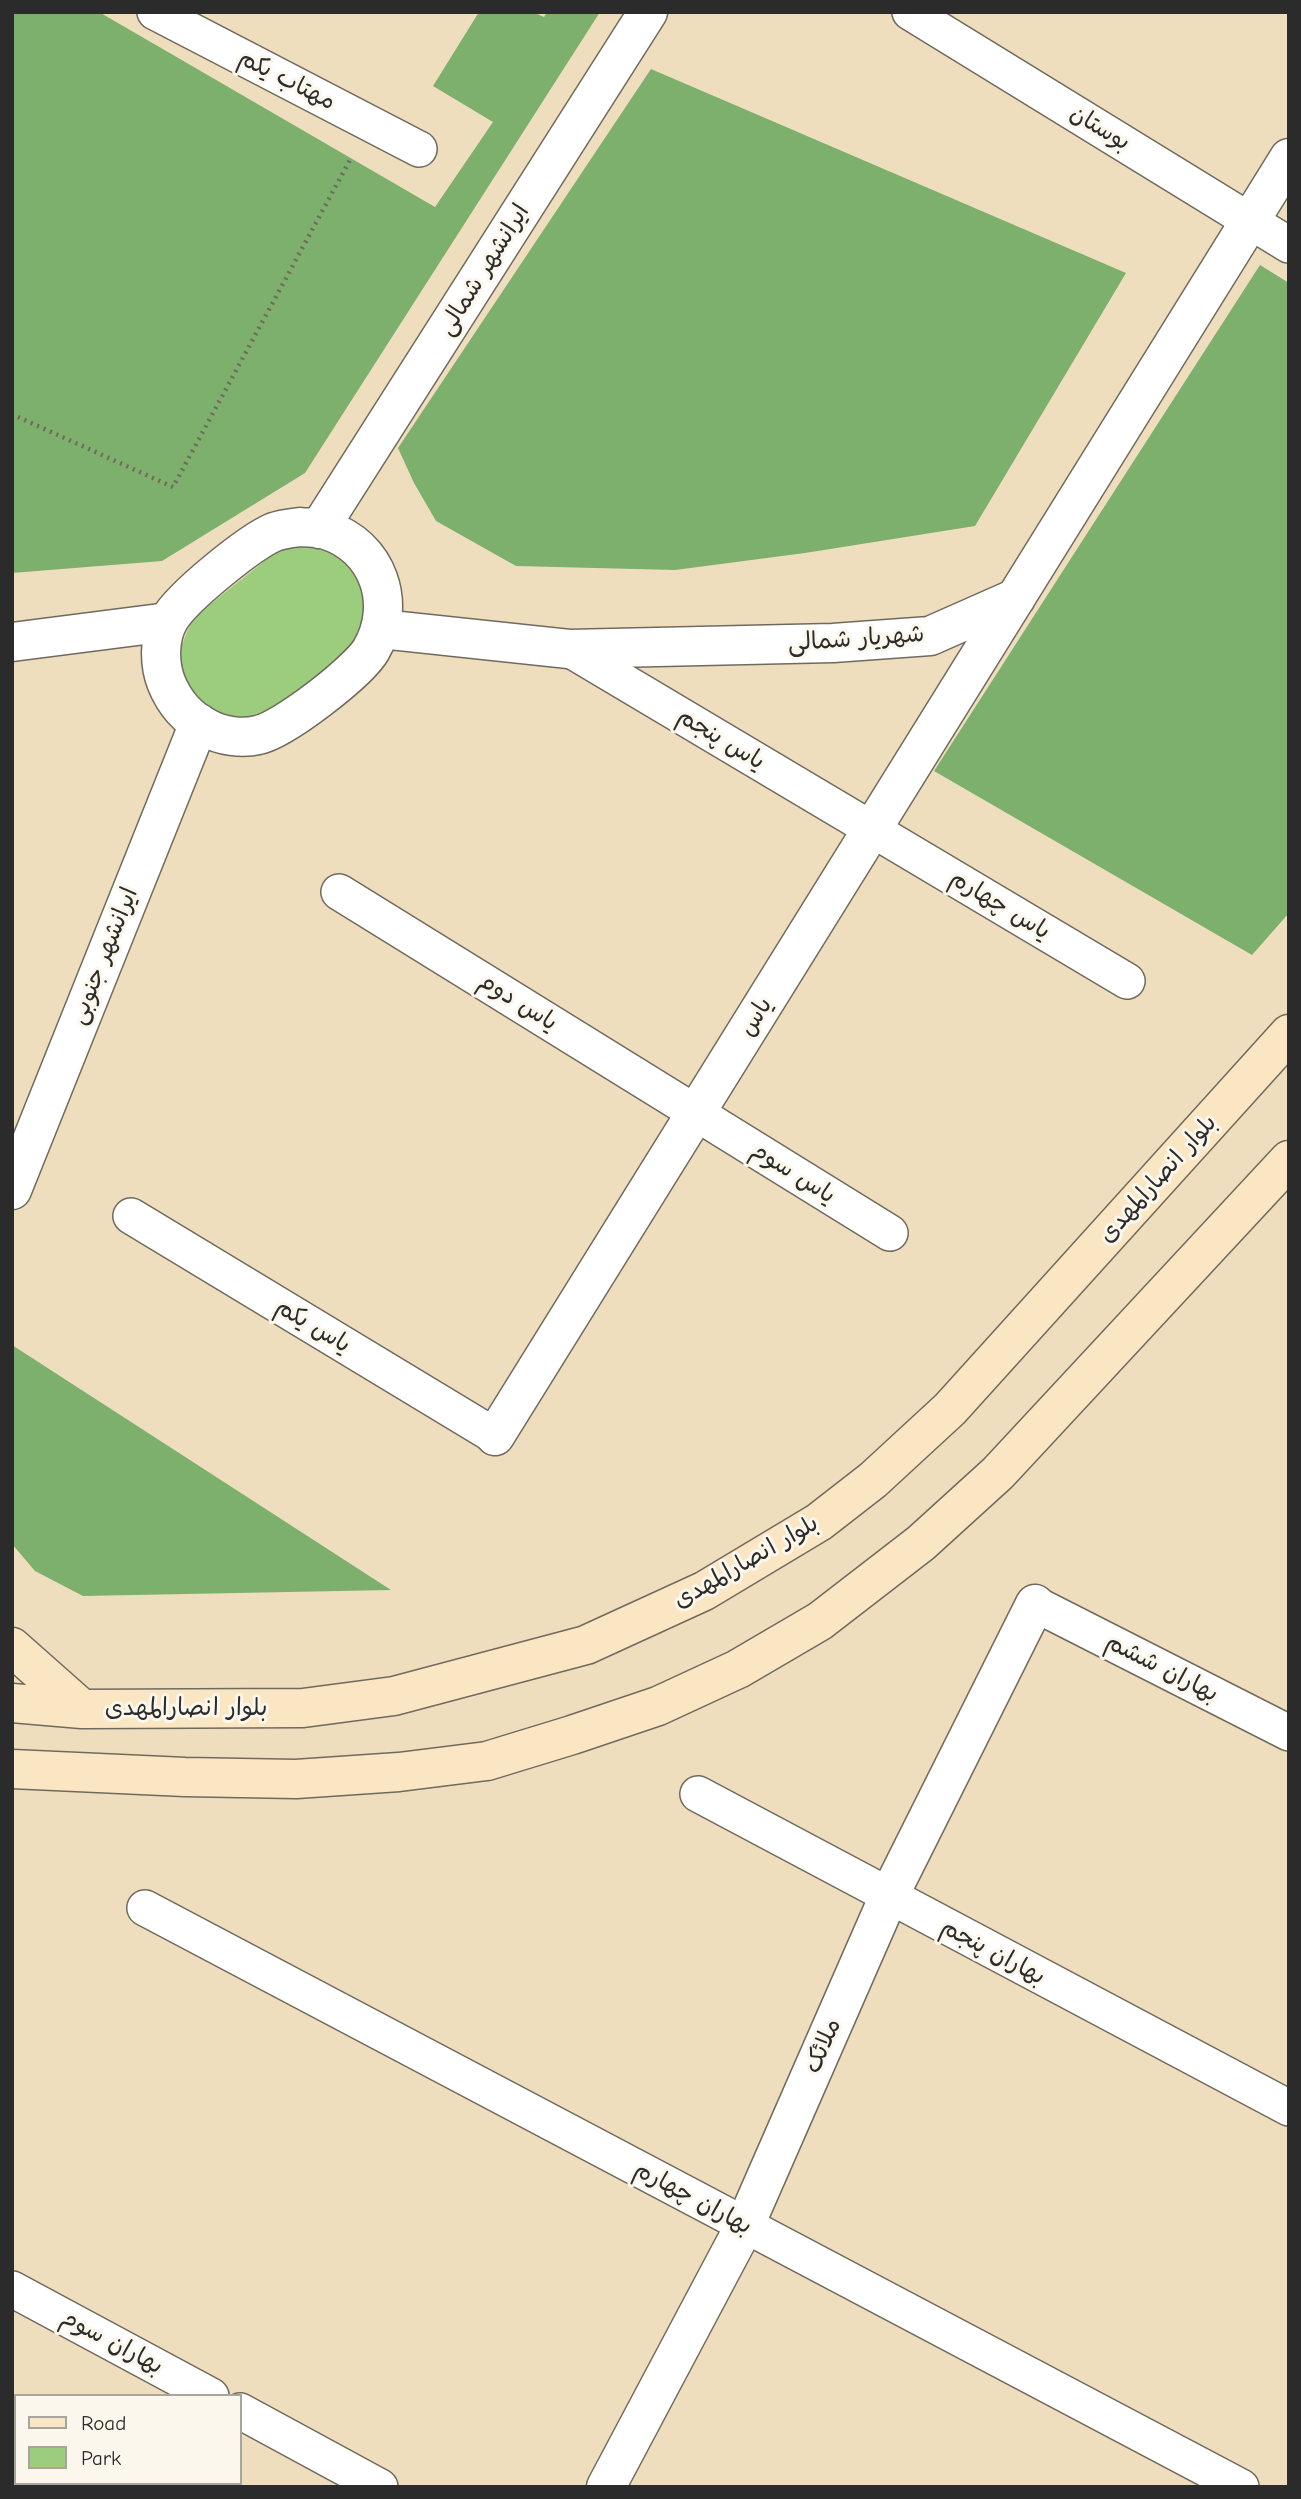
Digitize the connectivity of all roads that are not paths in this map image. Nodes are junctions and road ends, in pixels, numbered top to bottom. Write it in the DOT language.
graph roads {
  1 [pos="155,12"];
  2 [pos="648,12"];
  3 [pos="910,12"];
  4 [pos="419,149"];
  5 [pos="1289,158"];
  6 [pos="1250,220"];
  7 [pos="1289,245"];
  8 [pos="319,529"];
  9 [pos="1016,598"];
  10 [pos="168,622"];
  11 [pos="381,629"];
  12 [pos="12,642"];
  13 [pos="569,649"];
  14 [pos="199,723"];
  15 [pos="872,829"];
  16 [pos="339,892"];
  17 [pos="1127,981"];
  18 [pos="1289,1034"];
  19 [pos="696,1113"];
  20 [pos="1289,1160"];
  21 [pos="12,1190"];
  22 [pos="131,1216"];
  23 [pos="890,1233"];
  24 [pos="495,1436"];
  25 [pos="1035,1604"];
  26 [pos="12,1647"];
  27 [pos="12,1703"];
  28 [pos="82,1709"];
  29 [pos="1289,1733"];
  30 [pos="12,1769"];
  31 [pos="698,1794"];
  32 [pos="888,1896"];
  33 [pos="145,1909"];
  34 [pos="1289,2108"];
  35 [pos="745,2225"];
  36 [pos="12,2289"];
  37 [pos="207,2394"];
  38 [pos="242,2412"];
  39 [pos="380,2487"];
  40 [pos="606,2487"];
  41 [pos="1241,2487"];
  1 -- 4 [label="street, مهتاب یکم"];
  2 -- 8 [label="street, ایرانشهر شمالی"];
  3 -- 6 [label="street, بوستان"];
  5 -- 6 [label="street"];
  6 -- 7 [label="street, بوستان"];
  6 -- 9 [label="street"];
  8 -- 10 [label="street"];
  8 -- 11 [label="street"];
  9 -- 13 [label="street, شهریار شمالی"];
  9 -- 15 [label="street, یاس"];
  10 -- 12 [label="street"];
  10 -- 14 [label="street"];
  11 -- 13 [label="street, شهریار شمالی"];
  11 -- 14 [label="street"];
  13 -- 15 [label="street, یاس پنجم"];
  14 -- 21 [label="street, ایرانشهر جنوبی"];
  15 -- 17 [label="street, یاس چهارم"];
  15 -- 19 [label="street, یاس"];
  16 -- 19 [label="street, یاس دوم"];
  18 -- 28 [label="main road, بلوار انصارالمهدی"];
  19 -- 23 [label="street, یاس سوم"];
  19 -- 24 [label="street, یاس"];
  20 -- 30 [label="main road"];
  22 -- 24 [label="street, یاس یکم"];
  25 -- 29 [label="street, بهاران ششم"];
  25 -- 32 [label="street, ملائک"];
  26 -- 28 [label="main road"];
  27 -- 28 [label="main road, بلوار انصارالمهدی"];
  31 -- 32 [label="street, بهاران پنجم"];
  32 -- 34 [label="street, بهاران پنجم"];
  32 -- 35 [label="street, ملائک"];
  33 -- 35 [label="street, بهاران چهارم"];
  35 -- 40 [label="street, ملائک"];
  35 -- 41 [label="street, بهاران چهارم"];
  36 -- 37 [label="street, بهاران سوم"];
  38 -- 39 [label="street"];
}
